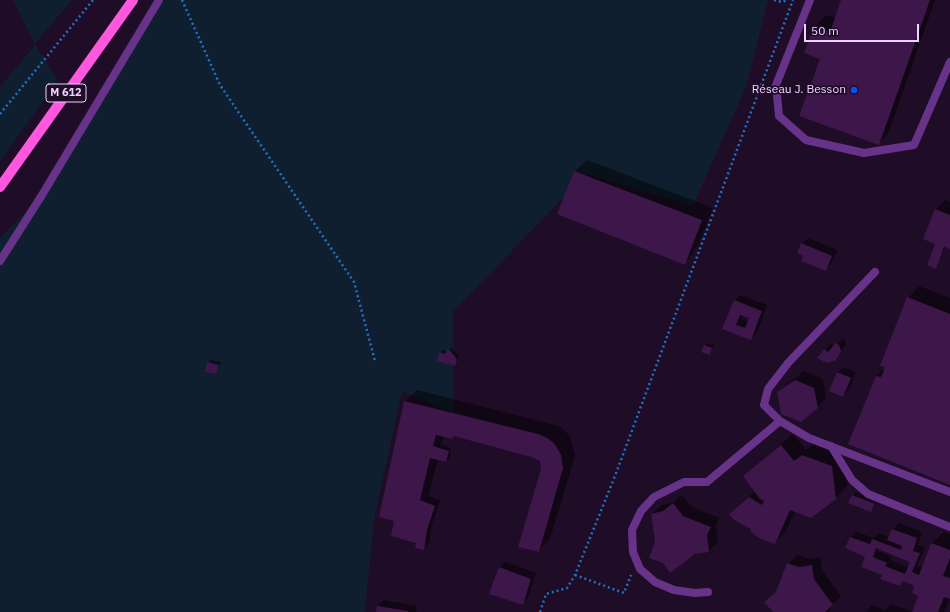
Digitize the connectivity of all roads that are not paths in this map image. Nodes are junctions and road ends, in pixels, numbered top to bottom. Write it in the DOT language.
graph roads {
  1 [pos="133,0"];
  2 [pos="159,0"];
  3 [pos="810,0"];
  4 [pos="950,62"];
  5 [pos="0,187"];
  6 [pos="0,261"];
  7 [pos="874,272"];
  8 [pos="780,421"];
  9 [pos="831,446"];
  10 [pos="950,492"];
  11 [pos="950,527"];
  12 [pos="708,592"];
  1 -- 5 [label="main road, M 612"];
  2 -- 6 [label="street"];
  3 -- 4 [label="street"];
  7 -- 8 [label="street"];
  8 -- 9 [label="street"];
  8 -- 12 [label="street"];
  9 -- 10 [label="street"];
  9 -- 11 [label="street"];
}
